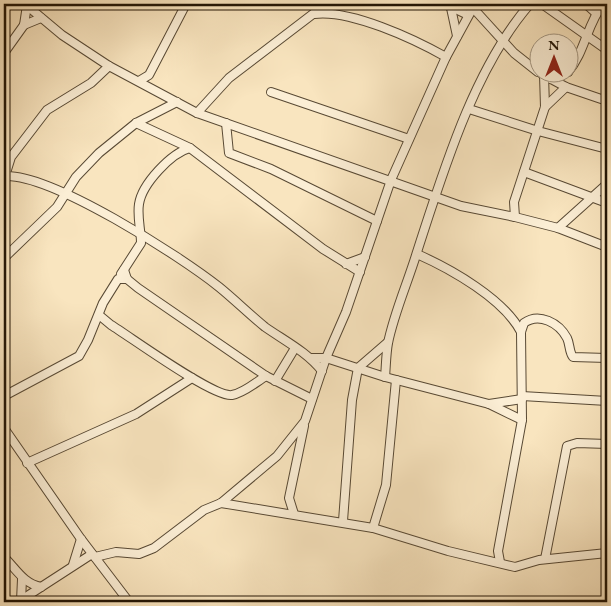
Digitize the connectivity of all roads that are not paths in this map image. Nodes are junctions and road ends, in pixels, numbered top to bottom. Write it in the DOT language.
graph roads {
  1 [pos="186,4"];
  2 [pos="326,4"];
  3 [pos="530,4"];
  4 [pos="542,4"];
  5 [pos="586,4"];
  6 [pos="603,4"];
  7 [pos="26,5"];
  8 [pos="448,6"];
  9 [pos="474,6"];
  10 [pos="596,13"];
  11 [pos="313,14"];
  12 [pos="468,15"];
  13 [pos="41,18"];
  14 [pos="24,25"];
  15 [pos="586,35"];
  16 [pos="457,36"];
  17 [pos="502,40"];
  18 [pos="607,50"];
  19 [pos="4,53"];
  20 [pos="578,56"];
  21 [pos="446,57"];
  22 [pos="528,63"];
  23 [pos="109,66"];
  24 [pos="149,75"];
  25 [pos="139,81"];
  26 [pos="544,82"];
  27 [pos="558,82"];
  28 [pos="566,82"];
  29 [pos="565,86"];
  30 [pos="150,88"];
  31 [pos="271,92"];
  32 [pos="607,101"];
  33 [pos="177,102"];
  34 [pos="546,107"];
  35 [pos="469,109"];
  36 [pos="198,113"];
  37 [pos="145,122"];
  38 [pos="226,123"];
  39 [pos="538,131"];
  40 [pos="409,139"];
  41 [pos="190,148"];
  42 [pos="607,149"];
  43 [pos="524,172"];
  44 [pos="5,176"];
  45 [pos="391,180"];
  46 [pos="607,184"];
  47 [pos="64,193"];
  48 [pos="435,195"];
  49 [pos="593,198"];
  50 [pos="514,202"];
  51 [pos="607,203"];
  52 [pos="502,214"];
  53 [pos="515,217"];
  54 [pos="138,219"];
  55 [pos="377,221"];
  56 [pos="130,228"];
  57 [pos="558,228"];
  58 [pos="142,235"];
  59 [pos="607,247"];
  60 [pos="417,254"];
  61 [pos="366,257"];
  62 [pos="4,258"];
  63 [pos="346,264"];
  64 [pos="124,270"];
  65 [pos="360,272"];
  66 [pos="118,279"];
  67 [pos="127,279"];
  68 [pos="99,315"];
  69 [pos="521,332"];
  70 [pos="388,342"];
  71 [pos="295,348"];
  72 [pos="312,358"];
  73 [pos="326,358"];
  74 [pos="607,358"];
  75 [pos="358,368"];
  76 [pos="322,371"];
  77 [pos="266,376"];
  78 [pos="385,377"];
  79 [pos="192,378"];
  80 [pos="396,380"];
  81 [pos="275,381"];
  82 [pos="522,382"];
  83 [pos="4,396"];
  84 [pos="538,396"];
  85 [pos="522,398"];
  86 [pos="312,399"];
  87 [pos="607,401"];
  88 [pos="489,404"];
  89 [pos="522,420"];
  90 [pos="305,421"];
  91 [pos="4,428"];
  92 [pos="607,444"];
  93 [pos="27,464"];
  94 [pos="289,498"];
  95 [pos="221,503"];
  96 [pos="278,511"];
  97 [pos="294,514"];
  98 [pos="343,521"];
  99 [pos="373,528"];
  100 [pos="81,539"];
  101 [pos="498,551"];
  102 [pos="607,553"];
  103 [pos="93,555"];
  104 [pos="107,555"];
  105 [pos="4,557"];
  106 [pos="489,559"];
  107 [pos="545,559"];
  108 [pos="500,562"];
  109 [pos="73,565"];
  110 [pos="104,569"];
  111 [pos="22,579"];
  112 [pos="42,587"];
  113 [pos="19,601"];
  114 [pos="129,602"];
  1 -- 24 [label="street"];
  2 -- 11 [label="street"];
  3 -- 17 [label="street"];
  4 -- 15 [label="street"];
  5 -- 10 [label="street"];
  6 -- 10 [label="street"];
  7 -- 13 [label="street"];
  7 -- 14 [label="street"];
  8 -- 12 [label="street"];
  8 -- 16 [label="street"];
  9 -- 12 [label="street"];
  9 -- 17 [label="street"];
  10 -- 15 [label="street"];
  11 -- 21 [label="street"];
  11 -- 36 [label="street"];
  12 -- 16 [label="street"];
  13 -- 14 [label="street"];
  13 -- 23 [label="street"];
  14 -- 19 [label="street"];
  15 -- 18 [label="street"];
  15 -- 20 [label="street"];
  16 -- 21 [label="street"];
  17 -- 22 [label="street"];
  17 -- 35 [label="street"];
  21 -- 40 [label="street"];
  23 -- 25 [label="street"];
  23 -- 44 [label="street"];
  24 -- 25 [label="street"];
  24 -- 30 [label="street"];
  25 -- 30 [label="street"];
  26 -- 34 [label="street"];
  27 -- 29 [label="street"];
  28 -- 29 [label="street"];
  29 -- 32 [label="street"];
  29 -- 34 [label="street"];
  30 -- 33 [label="street"];
  31 -- 40 [label="street"];
  33 -- 36 [label="street"];
  33 -- 37 [label="street"];
  34 -- 39 [label="street"];
  35 -- 39 [label="street"];
  35 -- 48 [label="street"];
  36 -- 38 [label="street"];
  37 -- 41 [label="street"];
  37 -- 47 [label="street"];
  38 -- 45 [label="street"];
  38 -- 55 [label="street"];
  39 -- 42 [label="street"];
  39 -- 43 [label="street"];
  40 -- 45 [label="street"];
  41 -- 54 [label="street"];
  41 -- 63 [label="street"];
  43 -- 49 [label="street"];
  43 -- 50 [label="street"];
  44 -- 47 [label="street"];
  45 -- 48 [label="street"];
  45 -- 55 [label="street"];
  46 -- 49 [label="street"];
  47 -- 56 [label="street"];
  47 -- 62 [label="street"];
  48 -- 52 [label="street"];
  48 -- 60 [label="street"];
  49 -- 51 [label="street"];
  49 -- 57 [label="street"];
  50 -- 52 [label="street"];
  50 -- 53 [label="street"];
  52 -- 53 [label="street"];
  53 -- 57 [label="street"];
  54 -- 56 [label="street"];
  54 -- 58 [label="street"];
  55 -- 61 [label="street"];
  56 -- 58 [label="street"];
  57 -- 59 [label="street"];
  58 -- 64 [label="street"];
  58 -- 71 [label="street"];
  60 -- 69 [label="street"];
  60 -- 70 [label="street"];
  61 -- 63 [label="street"];
  61 -- 65 [label="street"];
  63 -- 65 [label="street"];
  64 -- 66 [label="street"];
  64 -- 67 [label="street"];
  65 -- 73 [label="street"];
  66 -- 67 [label="street"];
  66 -- 68 [label="street"];
  67 -- 77 [label="street"];
  68 -- 79 [label="street"];
  68 -- 83 [label="street"];
  69 -- 74 [label="street"];
  69 -- 82 [label="street"];
  70 -- 75 [label="street"];
  70 -- 78 [label="street"];
  71 -- 72 [label="street"];
  71 -- 81 [label="street"];
  72 -- 73 [label="street"];
  72 -- 76 [label="street"];
  73 -- 75 [label="street"];
  73 -- 76 [label="street"];
  75 -- 78 [label="street"];
  75 -- 98 [label="street"];
  76 -- 86 [label="street"];
  77 -- 79 [label="street"];
  77 -- 81 [label="street"];
  78 -- 80 [label="street"];
  79 -- 93 [label="street"];
  80 -- 88 [label="street"];
  80 -- 99 [label="street"];
  81 -- 86 [label="street"];
  82 -- 84 [label="street"];
  82 -- 85 [label="street"];
  84 -- 85 [label="street"];
  84 -- 87 [label="street"];
  85 -- 88 [label="street"];
  85 -- 89 [label="street"];
  86 -- 90 [label="street"];
  88 -- 89 [label="street"];
  89 -- 101 [label="street"];
  90 -- 94 [label="street"];
  90 -- 95 [label="street"];
  91 -- 93 [label="street"];
  92 -- 107 [label="street"];
  93 -- 100 [label="street"];
  94 -- 96 [label="street"];
  94 -- 97 [label="street"];
  95 -- 96 [label="street"];
  95 -- 104 [label="street"];
  96 -- 97 [label="street"];
  97 -- 98 [label="street"];
  98 -- 99 [label="street"];
  99 -- 106 [label="street"];
  100 -- 103 [label="street"];
  100 -- 109 [label="street"];
  101 -- 106 [label="street"];
  101 -- 108 [label="street"];
  102 -- 107 [label="street"];
  103 -- 104 [label="street"];
  103 -- 109 [label="street"];
  103 -- 110 [label="street"];
  104 -- 110 [label="street"];
  105 -- 111 [label="street"];
  106 -- 108 [label="street"];
  107 -- 108 [label="street"];
  109 -- 112 [label="street"];
  110 -- 114 [label="street"];
  111 -- 112 [label="street"];
  111 -- 113 [label="street"];
  112 -- 113 [label="street"];
}
